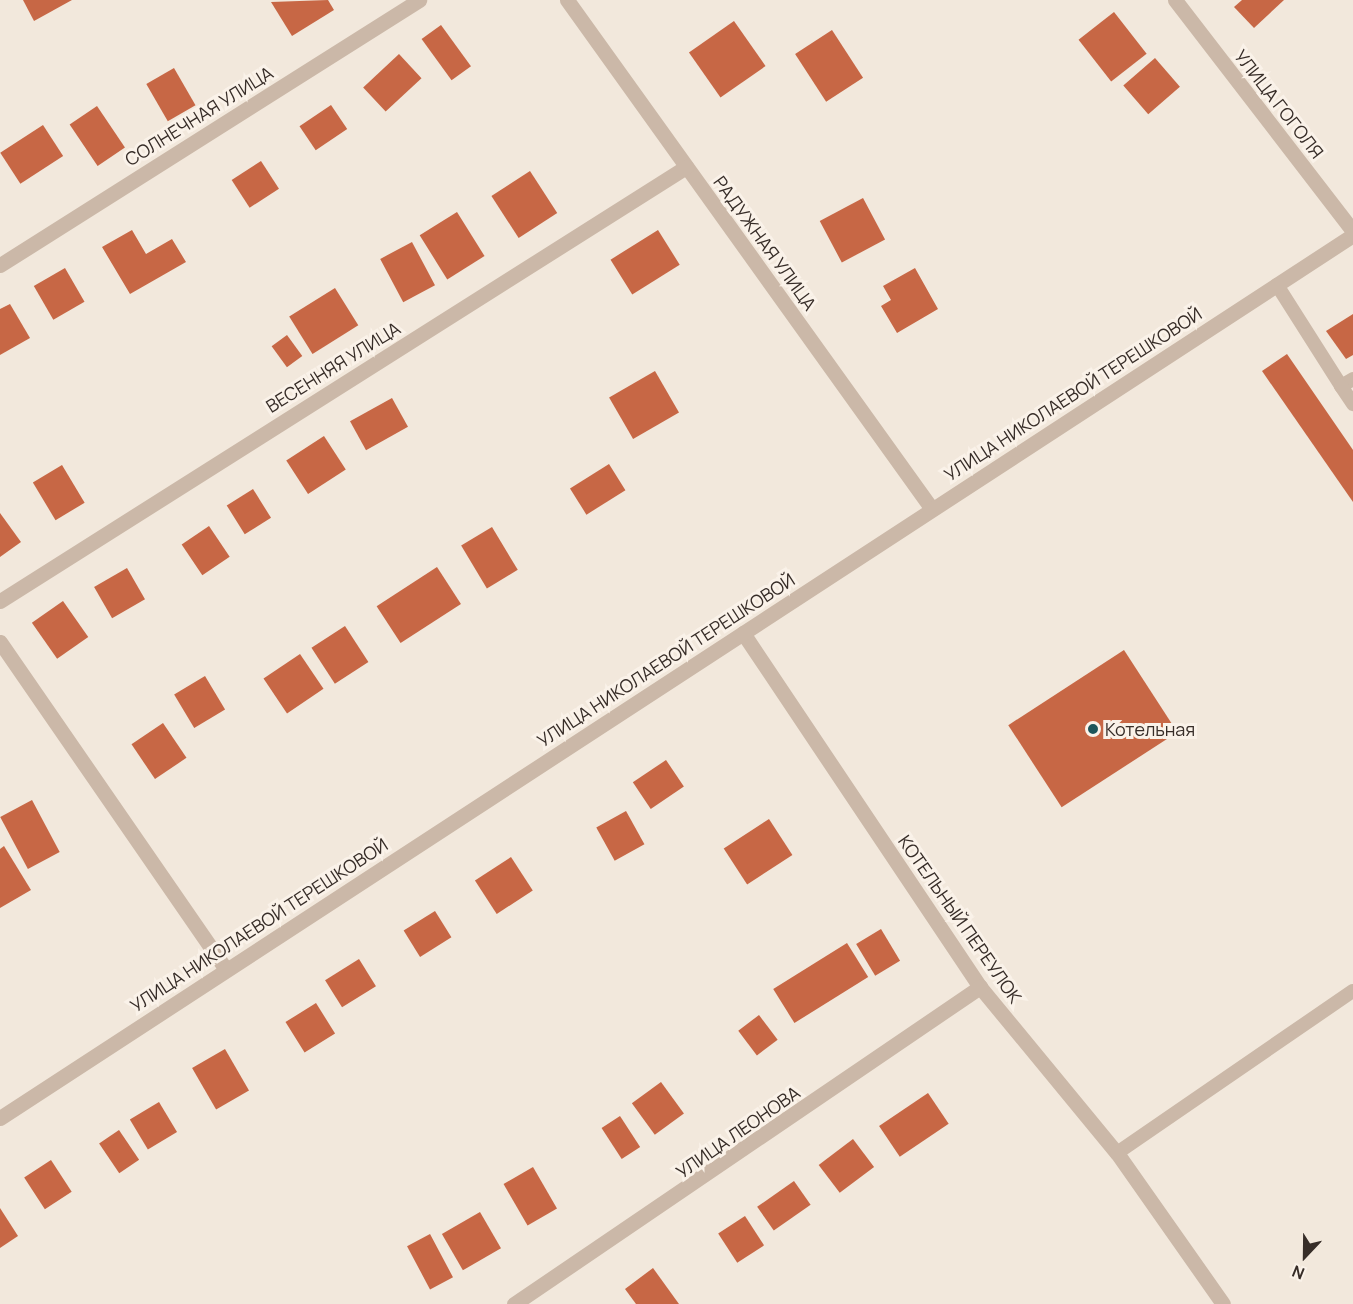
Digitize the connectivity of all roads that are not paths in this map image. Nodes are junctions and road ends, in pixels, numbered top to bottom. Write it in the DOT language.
graph roads {
  1 [pos="419,0"];
  2 [pos="567,0"];
  3 [pos="1175,0"];
  4 [pos="686,166"];
  5 [pos="1353,233"];
  6 [pos="0,265"];
  7 [pos="1277,285"];
  8 [pos="1347,382"];
  9 [pos="1353,404"];
  10 [pos="932,509"];
  11 [pos="0,601"];
  12 [pos="743,633"];
  13 [pos="0,642"];
  14 [pos="226,970"];
  15 [pos="980,987"];
  16 [pos="1353,991"];
  17 [pos="0,1118"];
  18 [pos="1117,1153"];
  19 [pos="514,1304"];
  20 [pos="1223,1304"];
  1 -- 6 [label="street, СОЛНЕЧНАЯ УЛИЦА"];
  2 -- 4 [label="street, РАДУЖНАЯ УЛИЦА"];
  3 -- 5 [label="street, УЛИЦА ГОГОЛЯ"];
  4 -- 10 [label="street, РАДУЖНАЯ УЛИЦА"];
  4 -- 11 [label="street, ВЕСЕННЯЯ УЛИЦА"];
  5 -- 7 [label="street, УЛИЦА НИКОЛАЕВОЙ ТЕРЕШКОВОЙ"];
  7 -- 8 [label="lane"];
  7 -- 10 [label="street, УЛИЦА НИКОЛАЕВОЙ ТЕРЕШКОВОЙ"];
  8 -- 9 [label="lane"];
  10 -- 12 [label="street, УЛИЦА НИКОЛАЕВОЙ ТЕРЕШКОВОЙ"];
  12 -- 14 [label="street, УЛИЦА НИКОЛАЕВОЙ ТЕРЕШКОВОЙ"];
  12 -- 15 [label="street, КОТЕЛЬНЫЙ ПЕРЕУЛОК"];
  13 -- 14 [label="street"];
  14 -- 17 [label="street, УЛИЦА НИКОЛАЕВОЙ ТЕРЕШКОВОЙ"];
  15 -- 18 [label="street, КОТЕЛЬНЫЙ ПЕРЕУЛОК"];
  15 -- 19 [label="street, УЛИЦА ЛЕОНОВА"];
  16 -- 18 [label="lane"];
  18 -- 20 [label="street, КОТЕЛЬНЫЙ ПЕРЕУЛОК"];
}
